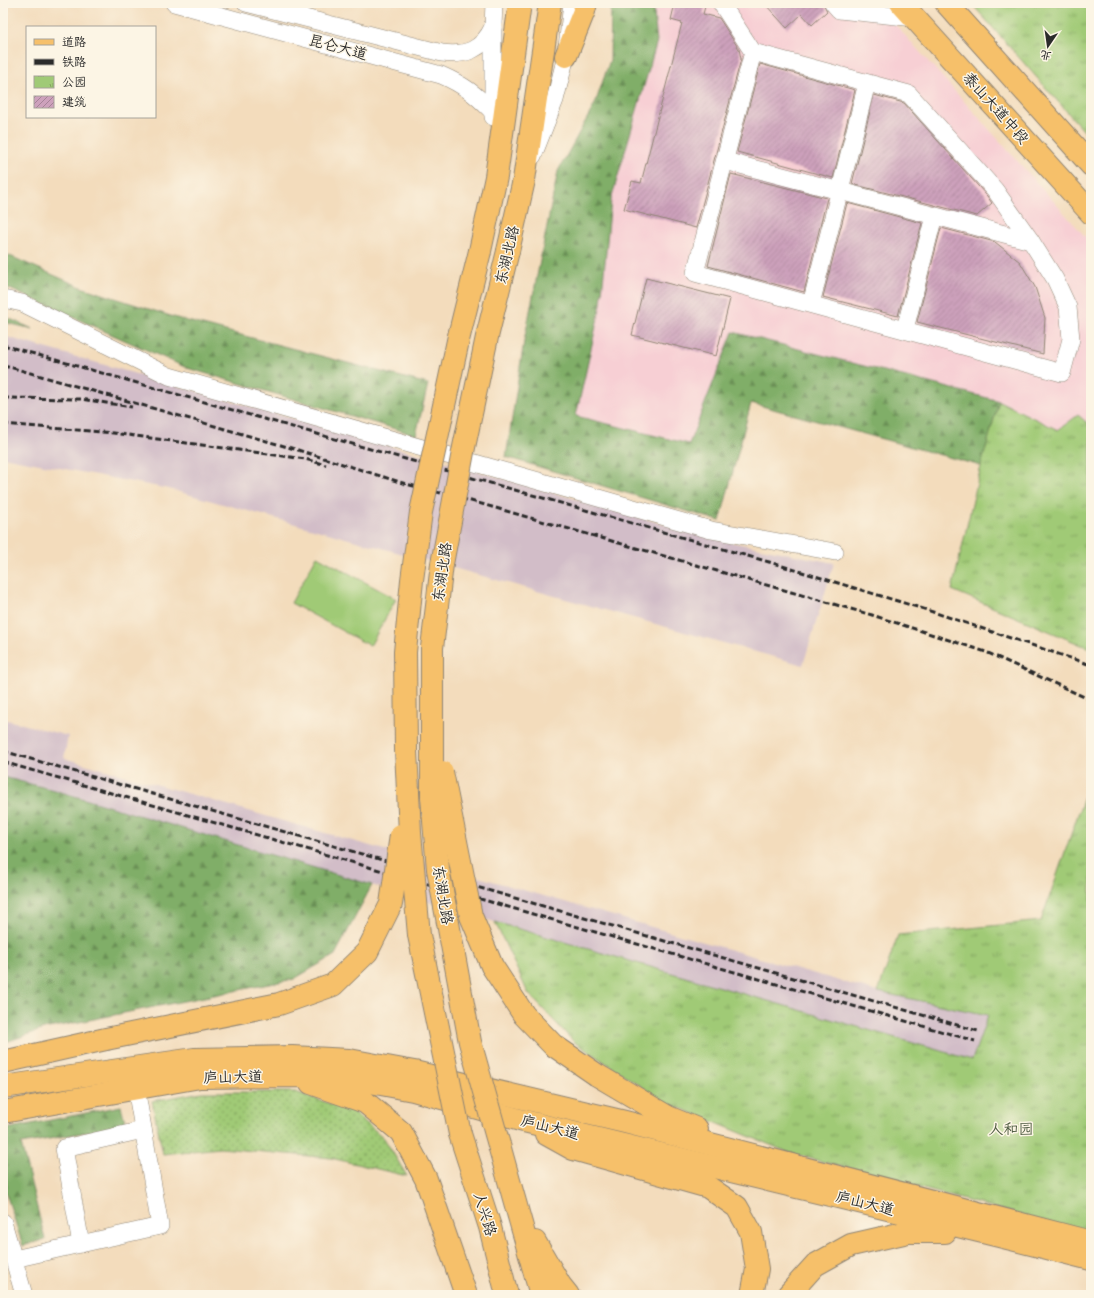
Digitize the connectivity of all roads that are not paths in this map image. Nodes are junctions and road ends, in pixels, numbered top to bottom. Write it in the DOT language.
graph roads {
  1 [pos="174,3"];
  2 [pos="246,3"];
  3 [pos="494,3"];
  4 [pos="520,3"];
  5 [pos="550,3"];
  6 [pos="572,3"];
  7 [pos="586,3"];
  8 [pos="721,3"];
  9 [pos="833,3"];
  10 [pos="946,3"];
  11 [pos="908,11"];
  12 [pos="493,27"];
  13 [pos="753,52"];
  14 [pos="566,56"];
  15 [pos="866,83"];
  16 [pos="492,112"];
  17 [pos="725,161"];
  18 [pos="1091,165"];
  19 [pos="496,177"];
  20 [pos="524,180"];
  21 [pos="840,191"];
  22 [pos="1091,213"];
  23 [pos="934,216"];
  24 [pos="1031,241"];
  25 [pos="3,299"];
  26 [pos="811,304"];
  27 [pos="905,329"];
  28 [pos="835,552"];
  29 [pos="432,720"];
  30 [pos="408,788"];
  31 [pos="3,1062"];
  32 [pos="291,1076"];
  33 [pos="3,1087"];
  34 [pos="136,1088"];
  35 [pos="3,1112"];
  36 [pos="520,1120"];
  37 [pos="143,1130"];
  38 [pos="460,1134"];
  39 [pos="787,1164"];
  40 [pos="519,1215"];
  41 [pos="3,1222"];
  42 [pos="983,1232"];
  43 [pos="1091,1242"];
  44 [pos="81,1244"];
  45 [pos="14,1259"];
  46 [pos="1091,1259"];
  47 [pos="24,1295"];
  48 [pos="466,1295"];
  49 [pos="507,1295"];
  50 [pos="541,1295"];
  51 [pos="568,1295"];
  52 [pos="752,1295"];
  53 [pos="788,1295"];
  1 -- 16 [label="street, 昆仑大道"];
  2 -- 12 [label="street, 昆仑大道"];
  3 -- 12 [label="street"];
  4 -- 19 [label="main road, 东湖北路"];
  5 -- 20 [label="main road, 东湖北路"];
  6 -- 14 [label="street"];
  7 -- 14 [label="main road"];
  8 -- 13 [label="street"];
  9 -- 11 [label="street"];
  10 -- 18 [label="main road"];
  11 -- 22 [label="main road, 泰山大道中段"];
  12 -- 16 [label="street"];
  13 -- 15 [label="street"];
  13 -- 17 [label="street"];
  14 -- 20 [label="street"];
  15 -- 21 [label="street"];
  15 -- 24 [label="street"];
  16 -- 19 [label="street"];
  17 -- 21 [label="street"];
  17 -- 26 [label="street"];
  19 -- 30 [label="main road, 东湖北路, bridge"];
  20 -- 29 [label="main road, 东湖北路, bridge"];
  21 -- 23 [label="street"];
  21 -- 26 [label="street"];
  23 -- 24 [label="street"];
  23 -- 27 [label="street"];
  24 -- 27 [label="street"];
  25 -- 28 [label="street"];
  26 -- 27 [label="street"];
  29 -- 39 [label="main road, bridge"];
  29 -- 40 [label="main road, 东湖北路, bridge"];
  30 -- 31 [label="main road, bridge"];
  30 -- 38 [label="main road, 东湖北路, bridge"];
  32 -- 34 [label="main road, 庐山大道"];
  32 -- 36 [label="main road, 庐山大道"];
  32 -- 48 [label="main road"];
  33 -- 39 [label="main road, 庐山大道"];
  34 -- 35 [label="main road, 庐山大道"];
  34 -- 37 [label="street"];
  36 -- 42 [label="main road, 庐山大道"];
  36 -- 52 [label="main road"];
  37 -- 44 [label="street"];
  37 -- 44 [label="street"];
  38 -- 49 [label="main road, 人兴路"];
  39 -- 43 [label="main road, 庐山大道"];
  40 -- 50 [label="main road"];
  40 -- 51 [label="main road"];
  41 -- 45 [label="street"];
  42 -- 46 [label="main road, 庐山大道"];
  42 -- 53 [label="main road"];
  44 -- 45 [label="street"];
  45 -- 47 [label="street"];
}
